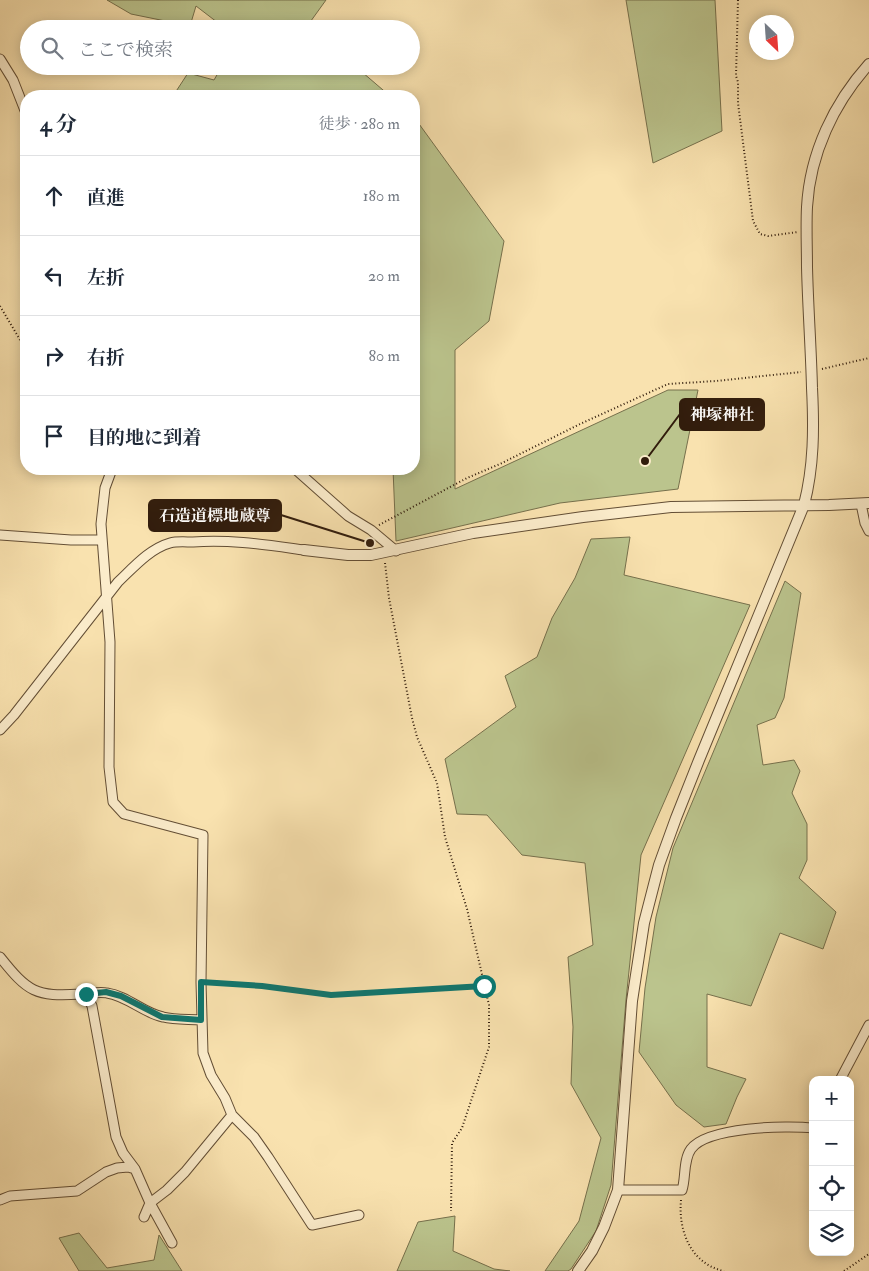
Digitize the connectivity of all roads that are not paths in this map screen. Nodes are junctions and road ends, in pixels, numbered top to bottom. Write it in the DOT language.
graph roads {
  1 [pos="0,59"];
  2 [pos="869,64"];
  3 [pos="20,98"];
  4 [pos="110,475"];
  5 [pos="302,475"];
  6 [pos="865,503"];
  7 [pos="804,505"];
  8 [pos="869,531"];
  9 [pos="0,535"];
  10 [pos="102,540"];
  11 [pos="304,550"];
  12 [pos="396,550"];
  13 [pos="107,596"];
  14 [pos="0,730"];
  15 [pos="0,957"];
  16 [pos="86,994"];
  17 [pos="201,1020"];
  18 [pos="869,1026"];
  19 [pos="842,1076"];
  20 [pos="232,1115"];
  21 [pos="809,1128"];
  22 [pos="135,1169"];
  23 [pos="618,1190"];
  24 [pos="0,1200"];
  25 [pos="150,1203"];
  26 [pos="359,1215"];
  27 [pos="144,1217"];
  28 [pos="172,1243"];
  29 [pos="578,1271"];
  1 -- 3 [label="street"];
  2 -- 7 [label="street"];
  4 -- 10 [label="street"];
  5 -- 12 [label="street"];
  6 -- 7 [label="street"];
  6 -- 8 [label="street"];
  7 -- 12 [label="street"];
  7 -- 23 [label="street"];
  9 -- 10 [label="street"];
  10 -- 13 [label="street"];
  11 -- 12 [label="street"];
  11 -- 13 [label="street"];
  13 -- 14 [label="street"];
  13 -- 17 [label="street"];
  15 -- 16 [label="street"];
  16 -- 17 [label="street"];
  16 -- 22 [label="street"];
  17 -- 20 [label="street"];
  18 -- 19 [label="street"];
  20 -- 25 [label="street"];
  20 -- 26 [label="street"];
  21 -- 23 [label="street"];
  22 -- 24 [label="street"];
  22 -- 25 [label="street"];
  23 -- 29 [label="street"];
  25 -- 27 [label="street"];
  25 -- 28 [label="street"];
}
